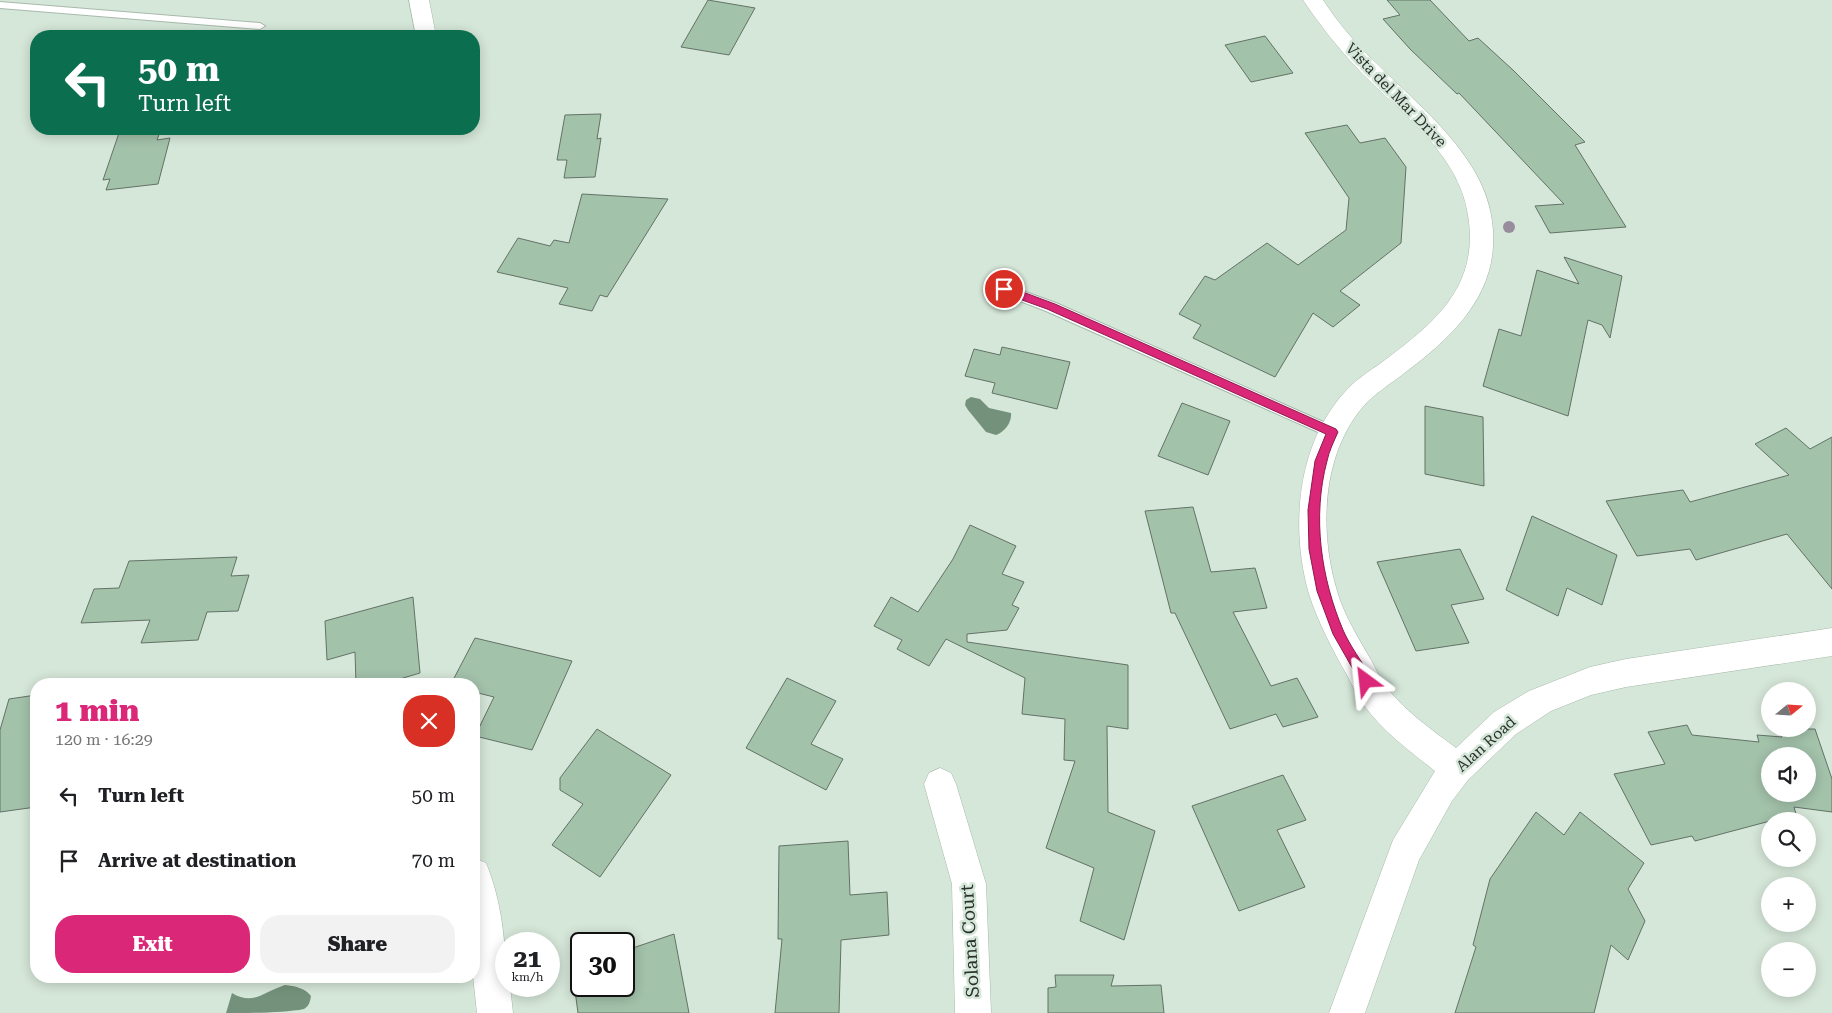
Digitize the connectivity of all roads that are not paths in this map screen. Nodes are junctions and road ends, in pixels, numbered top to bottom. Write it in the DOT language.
graph roads {
  1 [pos="419,0"];
  2 [pos="1313,0"];
  3 [pos="0,5"];
  4 [pos="260,26"];
  5 [pos="425,30"];
  6 [pos="1004,289"];
  7 [pos="1332,432"];
  8 [pos="1832,642"];
  9 [pos="1457,769"];
  10 [pos="940,784"];
  11 [pos="480,898"];
  12 [pos="495,1013"];
  13 [pos="973,1013"];
  14 [pos="1347,1013"];
  1 -- 5 [label="street"];
  2 -- 7 [label="street, Vista del Mar Drive"];
  3 -- 4 [label="lane"];
  6 -- 7 [label="lane"];
  7 -- 9 [label="street, Vista del Mar Drive"];
  8 -- 9 [label="street, Alan Road"];
  9 -- 14 [label="street, Alan Road"];
  10 -- 13 [label="street, Solana Court"];
  11 -- 12 [label="street"];
}
